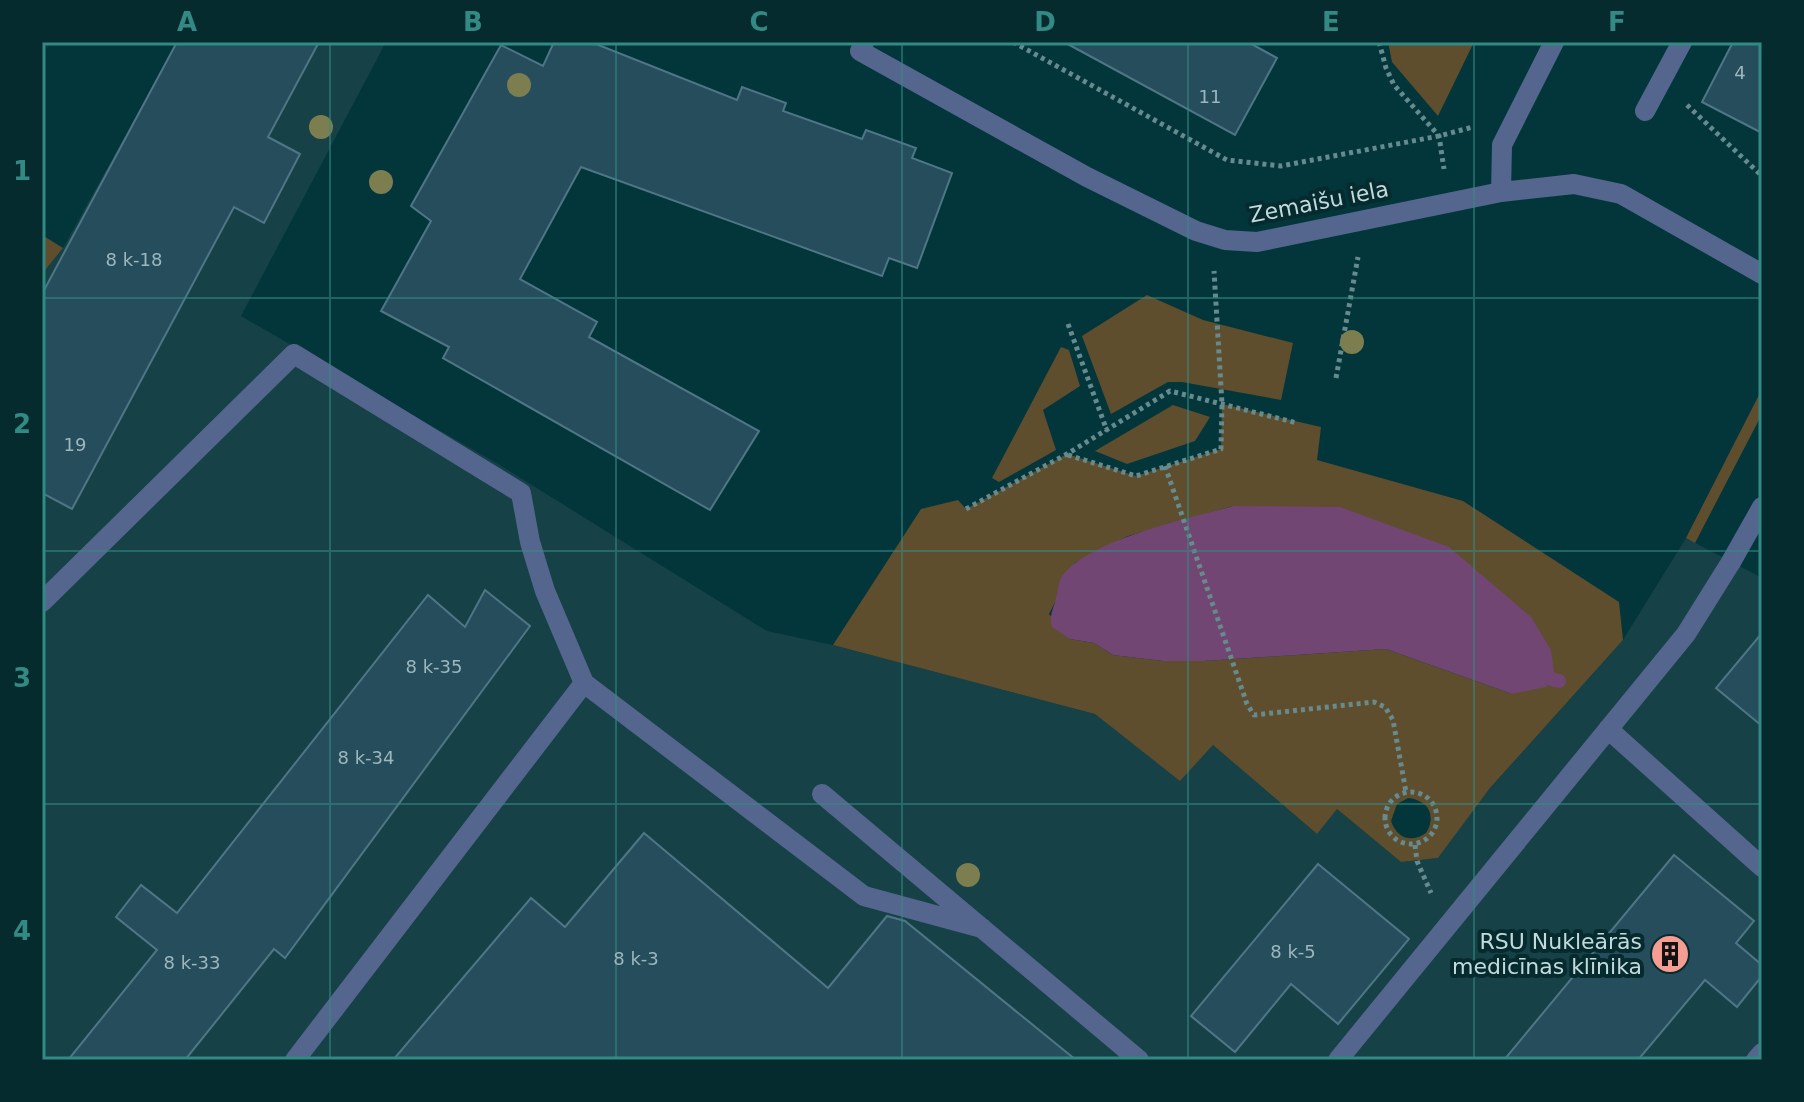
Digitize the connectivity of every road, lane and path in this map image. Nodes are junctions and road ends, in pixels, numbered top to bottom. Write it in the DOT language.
graph roads {
  1 [pos="1013,42"];
  2 [pos="1379,42"];
  3 [pos="1554,42"];
  4 [pos="1682,42"];
  5 [pos="862,46"];
  6 [pos="1662,81"];
  7 [pos="1645,111"];
  8 [pos="1439,136"];
  9 [pos="1762,176"];
  10 [pos="1501,192"];
  11 [pos="1449,202"];
  12 [pos="1360,248"];
  13 [pos="1214,263"];
  14 [pos="1762,274"];
  15 [pos="1068,324"];
  16 [pos="1336,378"];
  17 [pos="1222,404"];
  18 [pos="1297,423"];
  19 [pos="1107,431"];
  20 [pos="1067,454"];
  21 [pos="1165,466"];
  22 [pos="1762,507"];
  23 [pos="966,509"];
  24 [pos="42,602"];
  25 [pos="584,683"];
  26 [pos="1608,729"];
  27 [pos="1406,792"];
  28 [pos="822,794"];
  29 [pos="1415,845"];
  30 [pos="1762,867"];
  31 [pos="1447,926"];
  32 [pos="982,928"];
  33 [pos="1762,1053"];
  34 [pos="295,1060"];
  35 [pos="1139,1060"];
  36 [pos="1338,1060"];
  37 [pos="1756,1060"];
  1 -- 8 [label="path"];
  2 -- 8 [label="path"];
  3 -- 10 [label="street"];
  4 -- 6 [label="street"];
  5 -- 11 [label="street, Zemaišu iela"];
  6 -- 7 [label="street"];
  6 -- 9 [label="path"];
  8 -- 11 [label="path"];
  10 -- 11 [label="street, Zemaišu iela"];
  10 -- 14 [label="street, Zemaišu iela"];
  12 -- 16 [label="path"];
  13 -- 17 [label="path"];
  15 -- 19 [label="path"];
  17 -- 18 [label="path"];
  17 -- 19 [label="path"];
  17 -- 21 [label="path"];
  19 -- 20 [label="path"];
  20 -- 21 [label="path"];
  20 -- 23 [label="path"];
  21 -- 27 [label="path"];
  22 -- 26 [label="street"];
  24 -- 25 [label="street"];
  25 -- 32 [label="street"];
  25 -- 34 [label="street"];
  26 -- 30 [label="street"];
  26 -- 31 [label="street"];
  27 -- 29 [label="path"];
  27 -- 29 [label="path"];
  28 -- 32 [label="street"];
  29 -- 31 [label="path"];
  31 -- 36 [label="street"];
  32 -- 35 [label="street"];
  33 -- 37 [label="street"];
}
